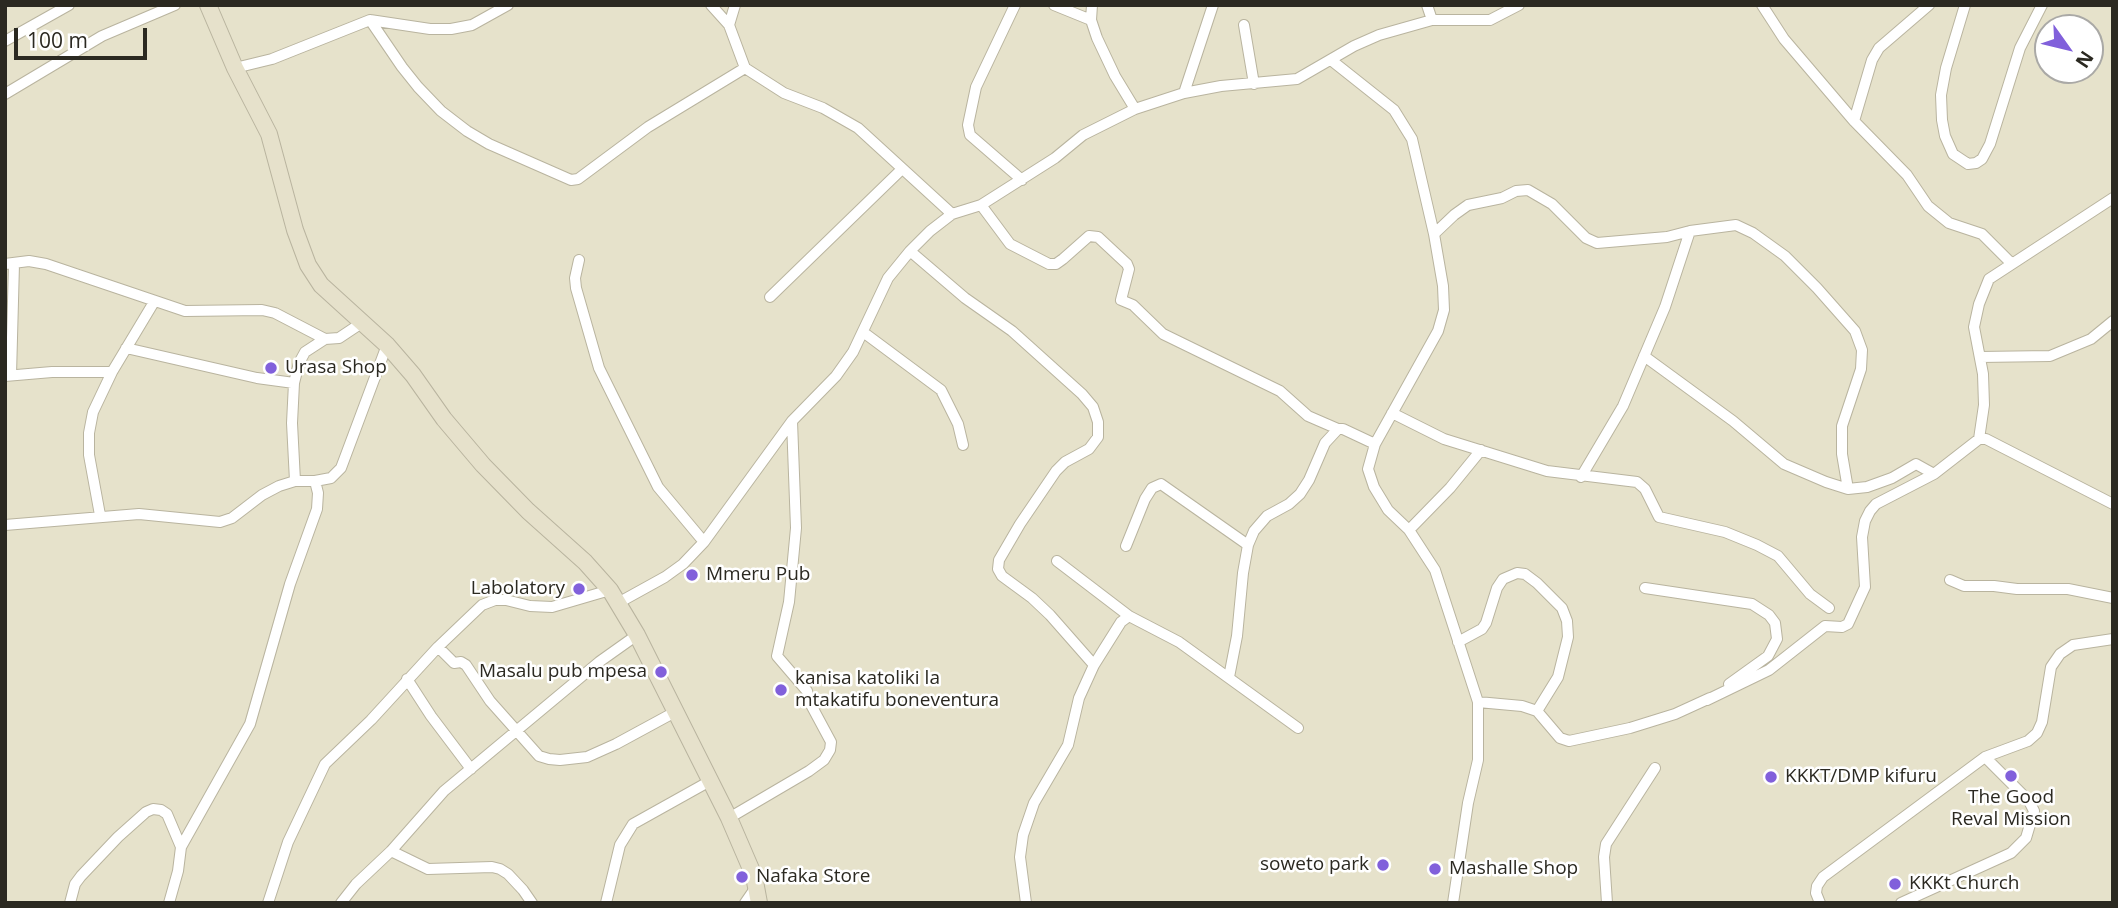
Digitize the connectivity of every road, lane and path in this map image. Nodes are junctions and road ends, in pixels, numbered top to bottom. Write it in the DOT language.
graph roads {
  1 [pos="69,5"];
  2 [pos="175,5"];
  3 [pos="208,5"];
  4 [pos="508,5"];
  5 [pos="711,5"];
  6 [pos="735,5"];
  7 [pos="1014,5"];
  8 [pos="1092,5"];
  9 [pos="1213,5"];
  10 [pos="1427,5"];
  11 [pos="1519,5"];
  12 [pos="1762,5"];
  13 [pos="1929,5"];
  14 [pos="1965,5"];
  15 [pos="2042,5"];
  16 [pos="1057,6"];
  17 [pos="370,20"];
  18 [pos="1091,20"];
  19 [pos="1432,20"];
  20 [pos="1244,25"];
  21 [pos="729,26"];
  22 [pos="5,41"];
  23 [pos="1331,60"];
  24 [pos="235,68"];
  25 [pos="745,68"];
  26 [pos="1254,84"];
  27 [pos="1184,93"];
  28 [pos="5,94"];
  29 [pos="1135,109"];
  30 [pos="1854,121"];
  31 [pos="902,169"];
  32 [pos="1022,180"];
  33 [pos="2113,198"];
  34 [pos="981,205"];
  35 [pos="952,214"];
  36 [pos="1690,231"];
  37 [pos="1434,234"];
  38 [pos="910,251"];
  39 [pos="579,260"];
  40 [pos="10,264"];
  41 [pos="2012,264"];
  42 [pos="770,297"];
  43 [pos="154,302"];
  44 [pos="2113,321"];
  45 [pos="363,322"];
  46 [pos="863,332"];
  47 [pos="325,339"];
  48 [pos="387,345"];
  49 [pos="126,348"];
  50 [pos="1644,356"];
  51 [pos="1980,357"];
  52 [pos="112,372"];
  53 [pos="8,375"];
  54 [pos="294,383"];
  55 [pos="1392,414"];
  56 [pos="792,421"];
  57 [pos="1338,429"];
  58 [pos="1979,439"];
  59 [pos="1375,444"];
  60 [pos="962,445"];
  61 [pos="1481,450"];
  62 [pos="1934,474"];
  63 [pos="1581,477"];
  64 [pos="295,481"];
  65 [pos="315,481"];
  66 [pos="1848,489"];
  67 [pos="2113,504"];
  68 [pos="100,515"];
  69 [pos="5,525"];
  70 [pos="1409,530"];
  71 [pos="704,542"];
  72 [pos="1126,545"];
  73 [pos="1248,545"];
  74 [pos="1057,561"];
  75 [pos="1950,580"];
  76 [pos="1645,588"];
  77 [pos="614,596"];
  78 [pos="2113,598"];
  79 [pos="1829,608"];
  80 [pos="1129,616"];
  81 [pos="637,635"];
  82 [pos="2113,639"];
  83 [pos="1458,642"];
  84 [pos="438,647"];
  85 [pos="1094,665"];
  86 [pos="1228,677"];
  87 [pos="407,679"];
  88 [pos="1707,700"];
  89 [pos="1478,702"];
  90 [pos="1537,711"];
  91 [pos="675,712"];
  92 [pos="1298,727"];
  93 [pos="517,731"];
  94 [pos="1985,757"];
  95 [pos="471,768"];
  96 [pos="1654,768"];
  97 [pos="710,781"];
  98 [pos="729,818"];
  99 [pos="181,847"];
  100 [pos="391,851"];
  101 [pos="758,895"];
  102 [pos="70,903"];
  103 [pos="169,903"];
  104 [pos="268,903"];
  105 [pos="341,903"];
  106 [pos="532,903"];
  107 [pos="606,903"];
  108 [pos="745,903"];
  109 [pos="1026,903"];
  110 [pos="1453,903"];
  111 [pos="1607,903"];
  112 [pos="1821,903"];
  113 [pos="1900,903"];
  1 -- 22 [label="street"];
  2 -- 28 [label="street"];
  3 -- 24 [label="street"];
  4 -- 17 [label="street"];
  5 -- 21 [label="street"];
  6 -- 21 [label="street"];
  7 -- 32 [label="street"];
  8 -- 18 [label="street"];
  9 -- 27 [label="street"];
  10 -- 19 [label="street"];
  11 -- 19 [label="street"];
  12 -- 30 [label="street"];
  13 -- 30 [label="street"];
  14 -- 15 [label="street"];
  16 -- 18 [label="street"];
  17 -- 24 [label="street"];
  17 -- 25 [label="street"];
  18 -- 29 [label="street"];
  19 -- 23 [label="street"];
  20 -- 26 [label="street"];
  21 -- 25 [label="street"];
  23 -- 26 [label="street"];
  23 -- 37 [label="street"];
  24 -- 45 [label="street"];
  25 -- 31 [label="street"];
  26 -- 27 [label="street"];
  27 -- 29 [label="street"];
  29 -- 32 [label="street"];
  30 -- 41 [label="street"];
  31 -- 35 [label="street"];
  31 -- 42 [label="street"];
  32 -- 34 [label="street"];
  33 -- 41 [label="street"];
  34 -- 35 [label="street"];
  34 -- 57 [label="street"];
  35 -- 38 [label="street"];
  36 -- 37 [label="street"];
  36 -- 50 [label="street"];
  36 -- 66 [label="street"];
  37 -- 55 [label="street"];
  38 -- 46 [label="street"];
  38 -- 85 [label="street"];
  39 -- 71 [label="street"];
  40 -- 43 [label="street"];
  40 -- 53 [label="street"];
  41 -- 51 [label="street"];
  43 -- 47 [label="street"];
  43 -- 49 [label="street"];
  44 -- 51 [label="street"];
  45 -- 47 [label="street"];
  45 -- 48 [label="street"];
  46 -- 56 [label="street"];
  46 -- 60 [label="street"];
  47 -- 54 [label="street"];
  48 -- 65 [label="street"];
  48 -- 77 [label="street"];
  49 -- 52 [label="street"];
  49 -- 54 [label="street"];
  50 -- 63 [label="street"];
  50 -- 66 [label="street"];
  51 -- 58 [label="street"];
  52 -- 53 [label="street"];
  52 -- 68 [label="street"];
  54 -- 64 [label="street"];
  55 -- 59 [label="street"];
  55 -- 61 [label="street"];
  56 -- 71 [label="street"];
  56 -- 98 [label="street"];
  57 -- 59 [label="street"];
  57 -- 73 [label="street"];
  58 -- 62 [label="street"];
  58 -- 67 [label="street"];
  59 -- 70 [label="street"];
  61 -- 63 [label="street"];
  61 -- 70 [label="street"];
  62 -- 66 [label="street"];
  62 -- 88 [label="street"];
  63 -- 79 [label="street"];
  64 -- 65 [label="street"];
  64 -- 68 [label="street"];
  65 -- 99 [label="street"];
  68 -- 69 [label="street"];
  70 -- 83 [label="street"];
  71 -- 77 [label="street"];
  72 -- 73 [label="street"];
  73 -- 86 [label="street"];
  74 -- 80 [label="street"];
  75 -- 78 [label="street"];
  76 -- 88 [label="street"];
  77 -- 81 [label="street"];
  77 -- 84 [label="street"];
  80 -- 85 [label="street"];
  80 -- 86 [label="street"];
  81 -- 91 [label="street"];
  81 -- 93 [label="street"];
  82 -- 94 [label="street"];
  83 -- 89 [label="street"];
  83 -- 90 [label="street"];
  84 -- 87 [label="street"];
  84 -- 93 [label="street"];
  85 -- 109 [label="street"];
  86 -- 92 [label="street"];
  87 -- 95 [label="street"];
  87 -- 104 [label="street"];
  88 -- 90 [label="street"];
  89 -- 90 [label="street"];
  89 -- 110 [label="street"];
  91 -- 93 [label="street"];
  91 -- 97 [label="street"];
  93 -- 95 [label="street"];
  94 -- 112 [label="street"];
  94 -- 113 [label="street"];
  95 -- 100 [label="street"];
  96 -- 111 [label="street"];
  97 -- 98 [label="street"];
  97 -- 107 [label="street"];
  98 -- 101 [label="street"];
  99 -- 102 [label="street"];
  99 -- 103 [label="street"];
  100 -- 105 [label="street"];
  100 -- 106 [label="street"];
  101 -- 108 [label="street"];
}
